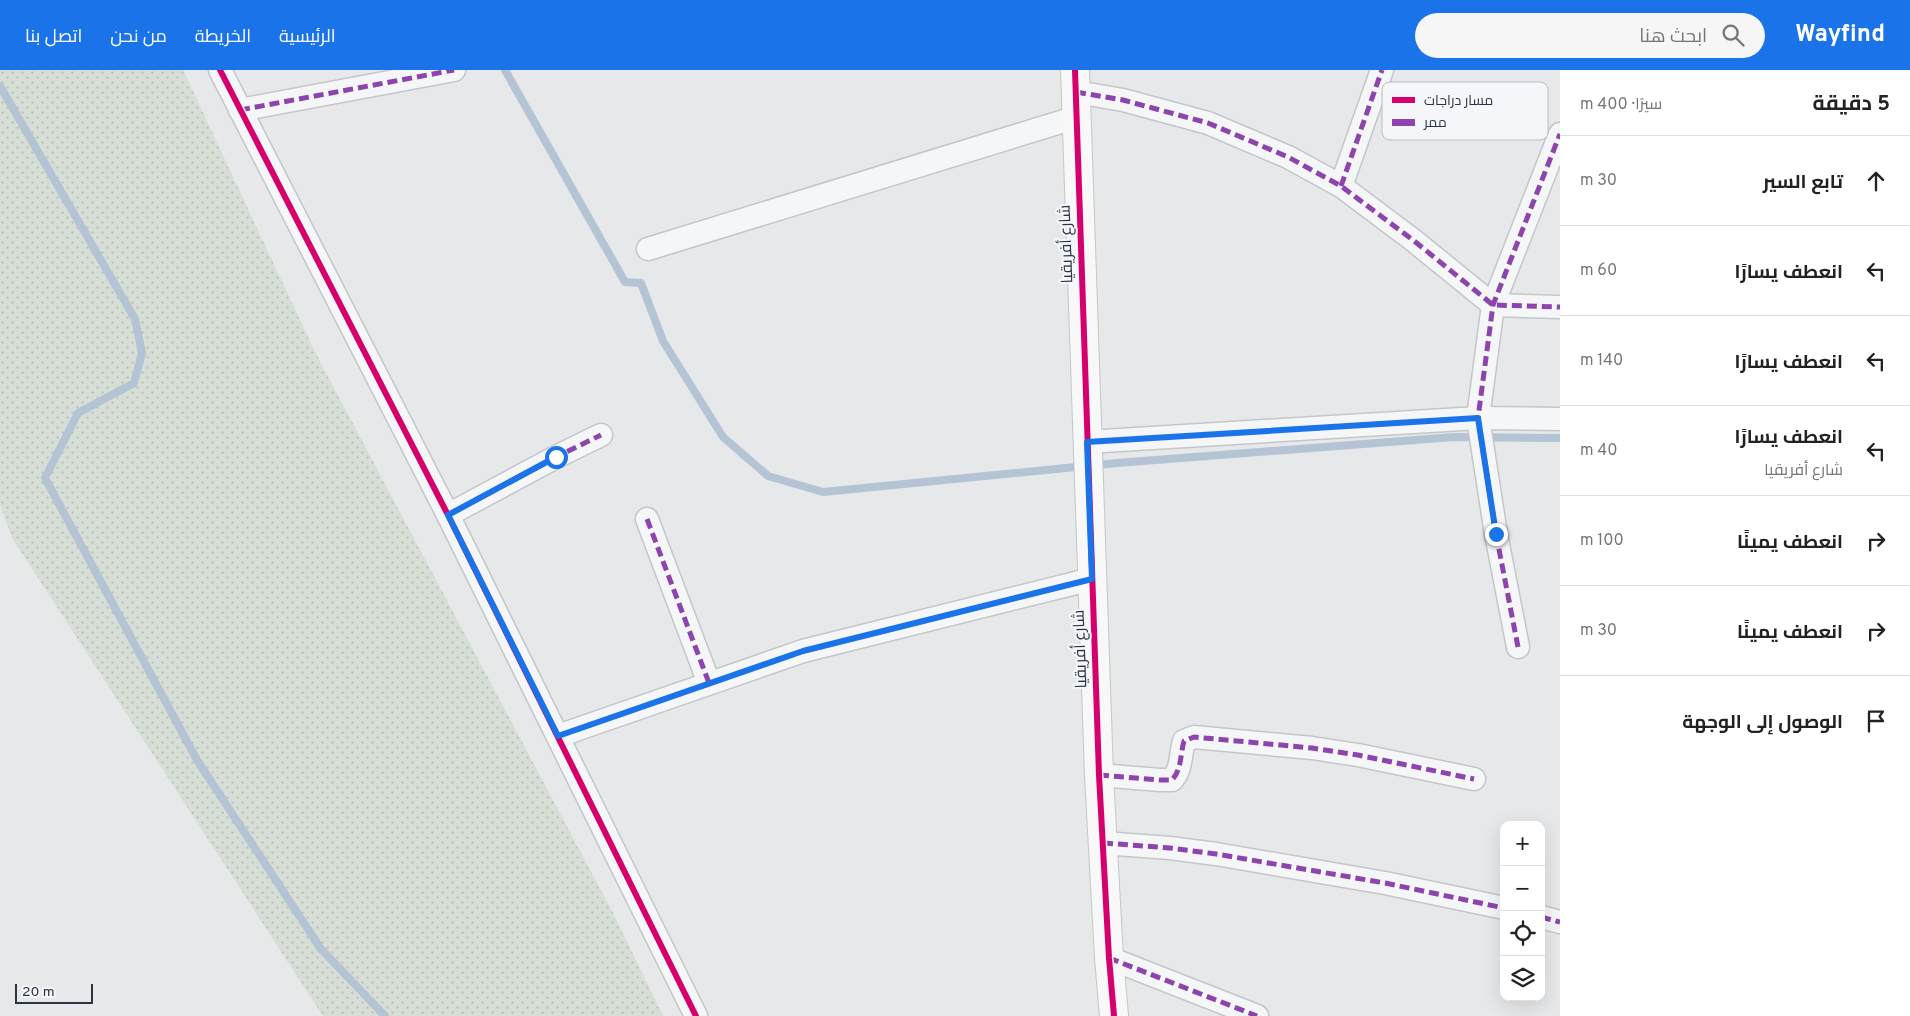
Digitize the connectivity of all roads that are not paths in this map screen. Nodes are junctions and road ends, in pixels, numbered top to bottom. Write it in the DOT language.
graph roads {
  1 [pos="220,70"];
  2 [pos="454,70"];
  3 [pos="1382,70"];
  4 [pos="1076,93"];
  5 [pos="240,110"];
  6 [pos="1560,134"];
  7 [pos="1341,186"];
  8 [pos="648,249"];
  9 [pos="1493,305"];
  10 [pos="1560,307"];
  11 [pos="1478,418"];
  12 [pos="1560,419"];
  13 [pos="600,436"];
  14 [pos="1087,442"];
  15 [pos="448,515"];
  16 [pos="647,518"];
  17 [pos="1092,579"];
  18 [pos="1518,647"];
  19 [pos="709,683"];
  20 [pos="558,736"];
  21 [pos="1099,775"];
  22 [pos="1474,778"];
  23 [pos="1103,843"];
  24 [pos="1500,907"];
  25 [pos="1545,918"];
  26 [pos="1560,922"];
  27 [pos="1109,958"];
  28 [pos="696,1016"];
  29 [pos="1114,1016"];
  30 [pos="1256,1016"];
  1 -- 5 [label="street"];
  2 -- 5 [label="street"];
  3 -- 7 [label="street"];
  4 -- 7 [label="street"];
  4 -- 8 [label="street"];
  4 -- 14 [label="street, شارع أفريقيا"];
  5 -- 15 [label="street"];
  6 -- 9 [label="street"];
  7 -- 9 [label="street"];
  9 -- 10 [label="street"];
  9 -- 11 [label="street"];
  11 -- 12 [label="street"];
  11 -- 14 [label="street"];
  11 -- 18 [label="street"];
  13 -- 15 [label="street"];
  14 -- 17 [label="street, شارع أفريقيا"];
  15 -- 20 [label="street"];
  16 -- 19 [label="street"];
  17 -- 19 [label="street"];
  17 -- 21 [label="street, شارع أفريقيا"];
  19 -- 20 [label="street"];
  20 -- 28 [label="street"];
  21 -- 22 [label="street"];
  21 -- 23 [label="street, شارع أفريقيا"];
  23 -- 24 [label="street"];
  23 -- 27 [label="street, شارع أفريقيا"];
  25 -- 26 [label="street"];
  27 -- 29 [label="street, شارع أفريقيا"];
  27 -- 30 [label="street"];
}
